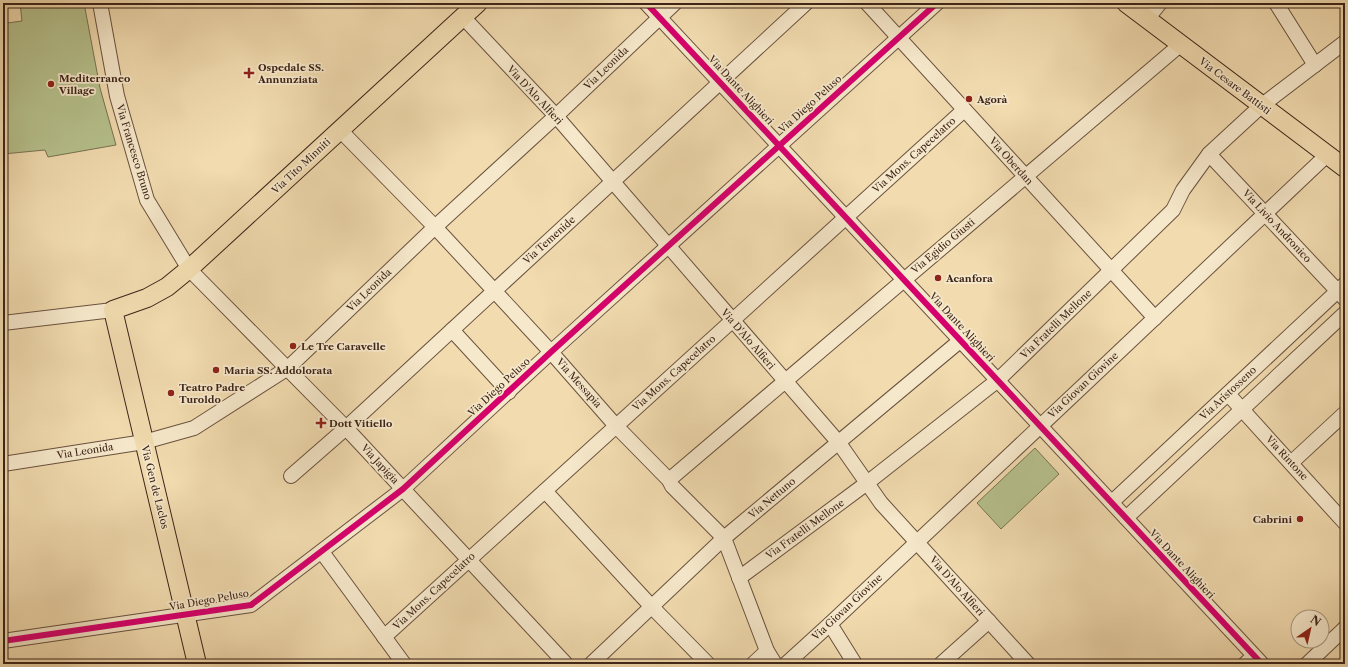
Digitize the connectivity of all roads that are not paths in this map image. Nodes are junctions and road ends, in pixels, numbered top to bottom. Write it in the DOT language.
graph roads {
  1 [pos="100,3"];
  2 [pos="478,3"];
  3 [pos="646,3"];
  4 [pos="675,3"];
  5 [pos="806,3"];
  6 [pos="867,3"];
  7 [pos="937,3"];
  8 [pos="1126,3"];
  9 [pos="1160,3"];
  10 [pos="1276,3"];
  11 [pos="463,17"];
  12 [pos="660,17"];
  13 [pos="1147,19"];
  14 [pos="899,38"];
  15 [pos="1345,42"];
  16 [pos="1180,45"];
  17 [pos="1315,66"];
  18 [pos="720,82"];
  19 [pos="1261,106"];
  20 [pos="964,110"];
  21 [pos="556,116"];
  22 [pos="340,130"];
  23 [pos="779,146"];
  24 [pos="1209,154"];
  25 [pos="1327,155"];
  26 [pos="1345,168"];
  27 [pos="1025,176"];
  28 [pos="612,182"];
  29 [pos="1264,212"];
  30 [pos="846,217"];
  31 [pos="435,227"];
  32 [pos="669,247"];
  33 [pos="189,269"];
  34 [pos="1111,271"];
  35 [pos="904,280"];
  36 [pos="493,291"];
  37 [pos="1342,291"];
  38 [pos="113,310"];
  39 [pos="1345,313"];
  40 [pos="1155,318"];
  41 [pos="732,321"];
  42 [pos="3,323"];
  43 [pos="452,330"];
  44 [pos="961,340"];
  45 [pos="551,352"];
  46 [pos="288,368"];
  47 [pos="998,380"];
  48 [pos="785,381"];
  49 [pos="509,392"];
  50 [pos="1228,394"];
  51 [pos="1242,410"];
  52 [pos="1345,413"];
  53 [pos="616,426"];
  54 [pos="1040,426"];
  55 [pos="346,428"];
  56 [pos="144,442"];
  57 [pos="839,443"];
  58 [pos="1291,463"];
  59 [pos="3,464"];
  60 [pos="291,476"];
  61 [pos="669,480"];
  62 [pos="868,483"];
  63 [pos="403,489"];
  64 [pos="545,491"];
  65 [pos="1112,502"];
  66 [pos="1126,518"];
  67 [pos="1345,523"];
  68 [pos="724,538"];
  69 [pos="917,542"];
  70 [pos="322,552"];
  71 [pos="469,559"];
  72 [pos="738,578"];
  73 [pos="651,606"];
  74 [pos="186,614"];
  75 [pos="989,621"];
  76 [pos="830,624"];
  77 [pos="1345,628"];
  78 [pos="384,637"];
  79 [pos="3,641"];
  80 [pos="766,651"];
  81 [pos="1254,661"];
  82 [pos="197,664"];
  83 [pos="404,664"];
  84 [pos="566,664"];
  85 [pos="591,664"];
  86 [pos="708,664"];
  87 [pos="753,664"];
  88 [pos="775,664"];
  89 [pos="786,664"];
  90 [pos="855,664"];
  91 [pos="941,664"];
  92 [pos="1028,664"];
  93 [pos="1307,664"];
  1 -- 33 [label="street, Via Francesco Bruno"];
  2 -- 11 [label="main road, Via Tito Minniti"];
  3 -- 12 [label="street, Via Dante Alighieri"];
  4 -- 12 [label="street, Via Leonida"];
  5 -- 18 [label="street, Via Temenide"];
  6 -- 14 [label="street, Via Oberdan"];
  7 -- 14 [label="street, Via Diego Peluso"];
  8 -- 13 [label="main road, Via Cesare Battisti"];
  9 -- 13 [label="street"];
  10 -- 17 [label="street"];
  11 -- 21 [label="street, Via D'Alo Alfieri"];
  11 -- 22 [label="main road, Via Tito Minniti"];
  12 -- 18 [label="street, Via Dante Alighieri"];
  12 -- 21 [label="street, Via Leonida"];
  13 -- 16 [label="main road, Via Cesare Battisti"];
  14 -- 20 [label="street, Via Oberdan"];
  14 -- 23 [label="street, Via Diego Peluso"];
  15 -- 17 [label="street, Via Fratelli Mellone"];
  16 -- 19 [label="main road, Via Cesare Battisti"];
  16 -- 27 [label="street, Via Egidio Giusti"];
  17 -- 19 [label="street, Via Fratelli Mellone"];
  18 -- 23 [label="street, Via Dante Alighieri"];
  18 -- 28 [label="street, Via Temenide"];
  19 -- 24 [label="street, Via Fratelli Mellone"];
  19 -- 25 [label="main road, Via Cesare Battisti"];
  20 -- 27 [label="street, Via Oberdan"];
  20 -- 30 [label="street, Via Mons. Capecelatro"];
  21 -- 28 [label="street, Via D'Alo Alfieri"];
  21 -- 31 [label="street, Via Leonida"];
  22 -- 31 [label="street, Via Messapia"];
  22 -- 33 [label="main road, Via Tito Minniti"];
  23 -- 30 [label="street, Via Dante Alighieri"];
  23 -- 32 [label="street, Via Diego Peluso"];
  24 -- 29 [label="street, Via Livio Andronico"];
  24 -- 34 [label="street, Via Fratelli Mellone"];
  25 -- 26 [label="main road, Via Cesare Battisti"];
  25 -- 29 [label="street, Via Giovan Giovine"];
  27 -- 34 [label="street, Via Oberdan"];
  27 -- 35 [label="street, Via Egidio Giusti"];
  28 -- 32 [label="street, Via D'Alo Alfieri"];
  28 -- 36 [label="street, Via Temenide"];
  29 -- 37 [label="street, Via Livio Andronico"];
  29 -- 40 [label="street, Via Giovan Giovine"];
  30 -- 35 [label="street, Via Dante Alighieri"];
  30 -- 41 [label="street, Via Mons. Capecelatro"];
  31 -- 36 [label="street, Via Messapia"];
  31 -- 46 [label="street, Via Leonida"];
  32 -- 41 [label="street, Via D'Alo Alfieri"];
  32 -- 45 [label="street, Via Diego Peluso"];
  33 -- 38 [label="main road, Via Tito Minniti"];
  33 -- 46 [label="street, Via Japigia"];
  34 -- 40 [label="street, Via Oberdan"];
  34 -- 47 [label="street, Via Fratelli Mellone"];
  35 -- 44 [label="street, Via Dante Alighieri"];
  35 -- 48 [label="street, Via Egidio Giusti"];
  36 -- 43 [label="street, Via Temenide"];
  36 -- 45 [label="street, Via Messapia"];
  37 -- 50 [label="street, Via Aristosseno"];
  38 -- 42 [label="street"];
  38 -- 56 [label="main road, Via Gen de Laclos"];
  39 -- 51 [label="street"];
  40 -- 54 [label="street, Via Giovan Giovine"];
  41 -- 48 [label="street, Via D'Alo Alfieri"];
  41 -- 53 [label="street, Via Mons. Capecelatro"];
  43 -- 49 [label="street"];
  43 -- 55 [label="street, Via Temenide"];
  44 -- 47 [label="street, Via Dante Alighieri"];
  44 -- 57 [label="street, Via Nettuno"];
  45 -- 49 [label="street, Via Diego Peluso"];
  45 -- 53 [label="street, Via Messapia"];
  46 -- 55 [label="street, Via Japigia"];
  46 -- 56 [label="street, Via Leonida"];
  47 -- 54 [label="street, Via Dante Alighieri"];
  47 -- 62 [label="street, Via Fratelli Mellone"];
  48 -- 57 [label="street, Via D'Alo Alfieri"];
  48 -- 61 [label="street, Via Egidio Giusti"];
  49 -- 63 [label="street, Via Diego Peluso"];
  50 -- 51 [label="street, Via Rintone"];
  50 -- 65 [label="street, Via Aristosseno"];
  51 -- 58 [label="street, Via Rintone"];
  51 -- 66 [label="street"];
  52 -- 58 [label="street"];
  53 -- 61 [label="street, Via Messapia"];
  53 -- 64 [label="street, Via Mons. Capecelatro"];
  54 -- 65 [label="street, Via Dante Alighieri"];
  54 -- 69 [label="street, Via Giovan Giovine"];
  55 -- 60 [label="street, Via Temenide"];
  55 -- 63 [label="street, Via Japigia"];
  56 -- 59 [label="street, Via Leonida"];
  56 -- 74 [label="main road, Via Gen de Laclos"];
  57 -- 62 [label="street, Via D'Alo Alfieri"];
  57 -- 68 [label="street, Via Nettuno"];
  58 -- 67 [label="street, Via Rintone"];
  61 -- 68 [label="street, Via Messapia"];
  62 -- 69 [label="street, Via D'Alo Alfieri"];
  62 -- 72 [label="street, Via Fratelli Mellone"];
  63 -- 70 [label="street, Via Diego Peluso"];
  63 -- 71 [label="street, Via Japigia"];
  64 -- 71 [label="street, Via Mons. Capecelatro"];
  64 -- 73 [label="street"];
  65 -- 66 [label="street, Via Dante Alighieri"];
  66 -- 81 [label="street, Via Dante Alighieri"];
  68 -- 72 [label="street, Via Messapia"];
  68 -- 73 [label="street, Via Nettuno"];
  69 -- 75 [label="street, Via D'Alo Alfieri"];
  69 -- 76 [label="street, Via Giovan Giovine"];
  70 -- 74 [label="street, Via Diego Peluso"];
  70 -- 78 [label="street"];
  71 -- 78 [label="street, Via Mons. Capecelatro"];
  71 -- 84 [label="street, Via Japigia"];
  72 -- 80 [label="street, Via Messapia"];
  73 -- 85 [label="street, Via Nettuno"];
  73 -- 86 [label="street"];
  74 -- 79 [label="street, Via Diego Peluso"];
  74 -- 82 [label="main road, Via Gen de Laclos"];
  75 -- 91 [label="street"];
  75 -- 92 [label="street, Via D'Alo Alfieri"];
  76 -- 89 [label="street, Via Giovan Giovine"];
  76 -- 90 [label="street"];
  77 -- 93 [label="street"];
  78 -- 83 [label="street"];
  80 -- 87 [label="street"];
  80 -- 88 [label="street, Via Messapia"];
}
